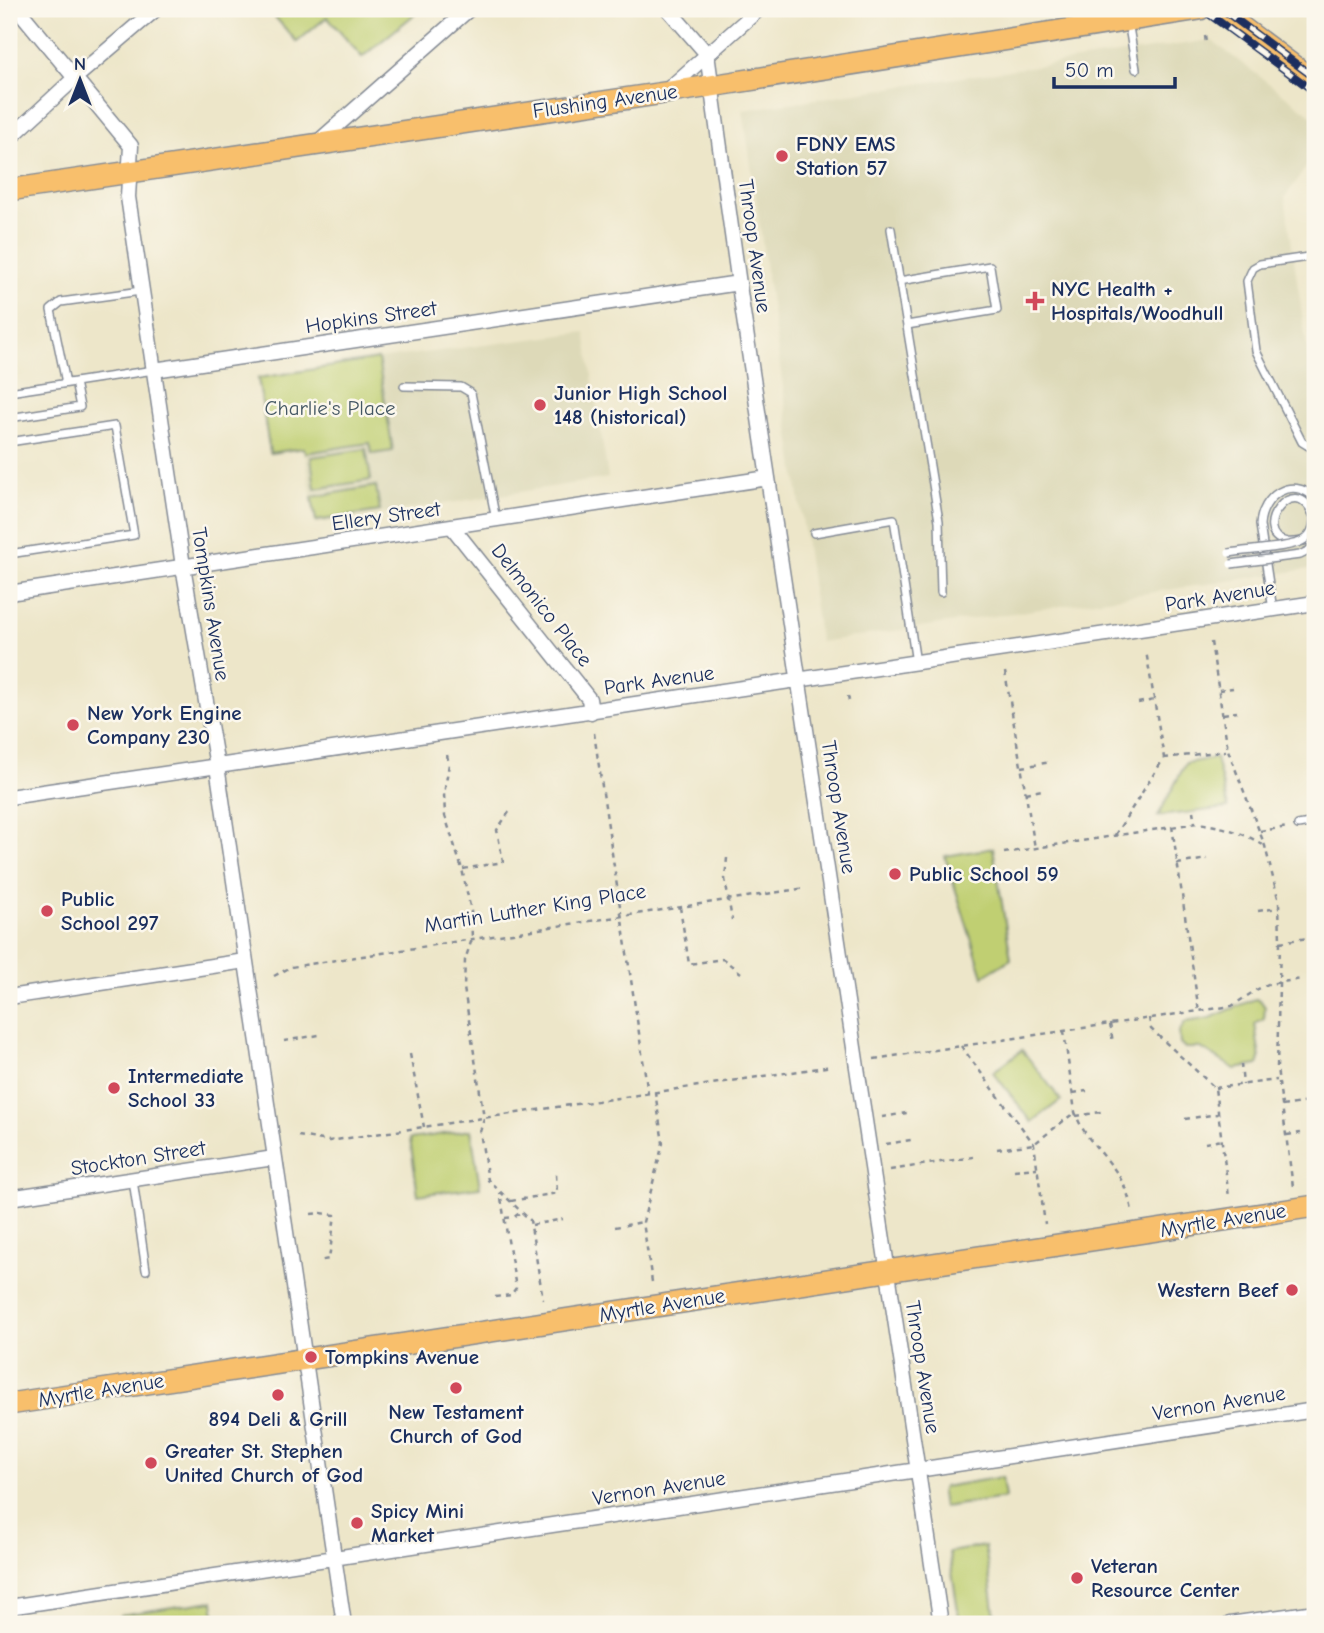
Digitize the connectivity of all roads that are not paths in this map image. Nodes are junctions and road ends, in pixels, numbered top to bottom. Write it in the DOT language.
graph roads {
  1 [pos="18,9"];
  2 [pos="156,9"];
  3 [pos="468,9"];
  4 [pos="668,9"];
  5 [pos="759,9"];
  6 [pos="1200,9"];
  7 [pos="1217,9"];
  8 [pos="1128,20"];
  9 [pos="706,54"];
  10 [pos="1136,69"];
  11 [pos="76,77"];
  12 [pos="1315,82"];
  13 [pos="711,86"];
  14 [pos="664,93"];
  15 [pos="9,139"];
  16 [pos="316,144"];
  17 [pos="130,171"];
  18 [pos="9,190"];
  19 [pos="891,229"];
  20 [pos="1315,256"];
  21 [pos="899,281"];
  22 [pos="739,283"];
  23 [pos="142,291"];
  24 [pos="907,325"];
  25 [pos="154,370"];
  26 [pos="75,382"];
  27 [pos="66,383"];
  28 [pos="404,386"];
  29 [pos="9,392"];
  30 [pos="9,418"];
  31 [pos="9,442"];
  32 [pos="1315,450"];
  33 [pos="768,478"];
  34 [pos="1315,498"];
  35 [pos="1314,517"];
  36 [pos="496,521"];
  37 [pos="453,527"];
  38 [pos="814,533"];
  39 [pos="1315,539"];
  40 [pos="1315,544"];
  41 [pos="1229,553"];
  42 [pos="9,554"];
  43 [pos="1231,564"];
  44 [pos="183,566"];
  45 [pos="941,592"];
  46 [pos="9,593"];
  47 [pos="1315,603"];
  48 [pos="1273,610"];
  49 [pos="917,663"];
  50 [pos="799,681"];
  51 [pos="591,712"];
  52 [pos="217,766"];
  53 [pos="9,797"];
  54 [pos="1315,822"];
  55 [pos="1298,825"];
  56 [pos="245,961"];
  57 [pos="9,998"];
  58 [pos="274,1158"];
  59 [pos="133,1180"];
  60 [pos="9,1198"];
  61 [pos="1315,1206"];
  62 [pos="146,1270"];
  63 [pos="887,1270"];
  64 [pos="303,1359"];
  65 [pos="9,1404"];
  66 [pos="1315,1410"];
  67 [pos="917,1470"];
  68 [pos="335,1558"];
  69 [pos="9,1607"];
  70 [pos="1315,1612"];
  71 [pos="344,1624"];
  72 [pos="941,1624"];
  73 [pos="1230,1624"];
  1 -- 11 [label="street, Tompkins Avenue"];
  2 -- 11 [label="street"];
  3 -- 16 [label="street"];
  4 -- 9 [label="street"];
  5 -- 9 [label="street"];
  6 -- 8 [label="main road, Flushing Avenue"];
  7 -- 12 [label="main road"];
  8 -- 10 [label="lane"];
  8 -- 13 [label="main road, Flushing Avenue"];
  9 -- 13 [label="street, Throop Avenue"];
  9 -- 14 [label="street"];
  11 -- 15 [label="street"];
  11 -- 17 [label="street, Tompkins Avenue"];
  13 -- 14 [label="main road, Flushing Avenue"];
  13 -- 22 [label="street, Throop Avenue"];
  14 -- 16 [label="main road, Flushing Avenue"];
  16 -- 17 [label="main road, Flushing Avenue"];
  17 -- 18 [label="main road, Flushing Avenue"];
  17 -- 23 [label="street, Tompkins Avenue"];
  19 -- 21 [label="lane"];
  20 -- 32 [label="lane"];
  21 -- 24 [label="lane"];
  21 -- 24 [label="lane"];
  22 -- 25 [label="street, Hopkins Street"];
  22 -- 33 [label="street, Throop Avenue"];
  23 -- 25 [label="street, Tompkins Avenue"];
  23 -- 27 [label="lane"];
  24 -- 45 [label="lane"];
  25 -- 26 [label="lane, Hopkins Street"];
  25 -- 44 [label="street, Tompkins Avenue"];
  26 -- 27 [label="lane, Hopkins Street"];
  26 -- 30 [label="lane"];
  27 -- 29 [label="lane, Hopkins Street"];
  28 -- 36 [label="lane"];
  31 -- 42 [label="lane"];
  33 -- 36 [label="street, Ellery Street"];
  33 -- 50 [label="street, Throop Avenue"];
  34 -- 48 [label="lane"];
  35 -- 39 [label="lane"];
  35 -- 41 [label="lane, bridge"];
  36 -- 37 [label="street, Ellery Street"];
  37 -- 44 [label="street, Ellery Street"];
  37 -- 51 [label="street, Delmonico Place"];
  38 -- 49 [label="lane"];
  40 -- 43 [label="lane, bridge"];
  44 -- 46 [label="street, Ellery Street"];
  44 -- 52 [label="street, Tompkins Avenue"];
  47 -- 48 [label="street, Park Avenue"];
  48 -- 49 [label="street, Park Avenue"];
  49 -- 50 [label="street, Park Avenue"];
  50 -- 51 [label="street, Park Avenue"];
  50 -- 63 [label="street, Throop Avenue"];
  51 -- 52 [label="street, Park Avenue"];
  52 -- 53 [label="street, Park Avenue"];
  52 -- 56 [label="street, Tompkins Avenue"];
  54 -- 55 [label="lane"];
  56 -- 57 [label="street"];
  56 -- 58 [label="street, Tompkins Avenue"];
  58 -- 59 [label="street, Stockton Street"];
  58 -- 64 [label="street, Tompkins Avenue"];
  59 -- 60 [label="street, Stockton Street"];
  59 -- 62 [label="lane"];
  61 -- 63 [label="main road, Myrtle Avenue"];
  63 -- 64 [label="main road, Myrtle Avenue"];
  63 -- 67 [label="street, Throop Avenue"];
  64 -- 65 [label="main road, Myrtle Avenue"];
  64 -- 68 [label="street, Tompkins Avenue"];
  66 -- 67 [label="street, Vernon Avenue"];
  67 -- 68 [label="street, Vernon Avenue"];
  67 -- 72 [label="street, Throop Avenue"];
  68 -- 69 [label="street, Vernon Avenue"];
  68 -- 71 [label="street, Tompkins Avenue"];
  70 -- 73 [label="street"];
}
